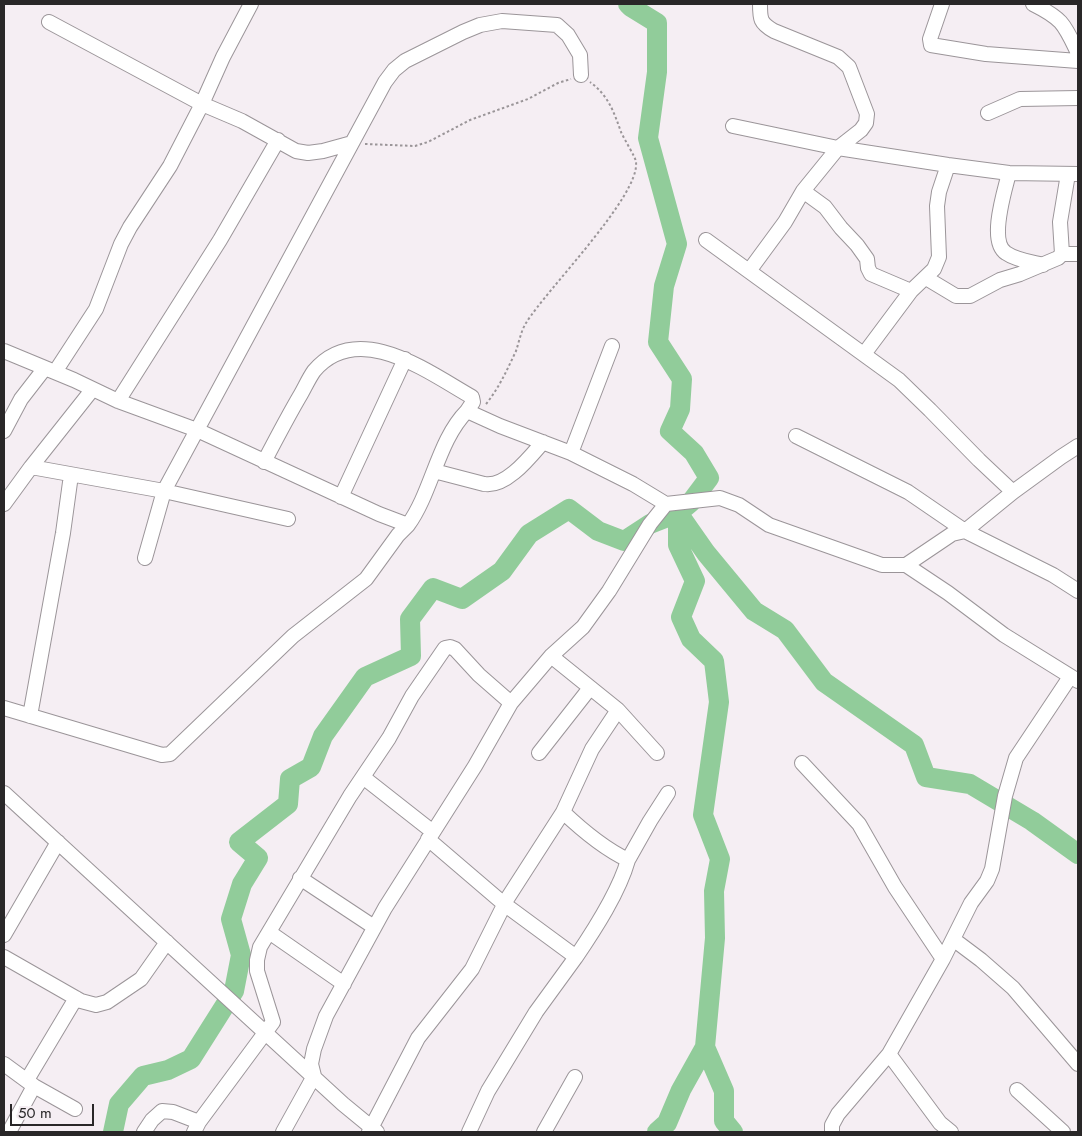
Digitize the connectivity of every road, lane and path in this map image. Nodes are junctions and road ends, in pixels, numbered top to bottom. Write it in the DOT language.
graph roads {
  1 [pos="251,4"];
  2 [pos="760,4"];
  3 [pos="942,4"];
  4 [pos="1033,4"];
  5 [pos="49,22"];
  6 [pos="1078,53"];
  7 [pos="1078,61"];
  8 [pos="581,75"];
  9 [pos="1078,98"];
  10 [pos="202,104"];
  11 [pos="988,113"];
  12 [pos="733,126"];
  13 [pos="278,140"];
  14 [pos="352,143"];
  15 [pos="838,148"];
  16 [pos="948,165"];
  17 [pos="1009,173"];
  18 [pos="1073,174"];
  19 [pos="803,191"];
  20 [pos="706,240"];
  21 [pos="1062,254"];
  22 [pos="1078,254"];
  23 [pos="1043,266"];
  24 [pos="749,271"];
  25 [pos="926,278"];
  26 [pos="911,291"];
  27 [pos="612,346"];
  28 [pos="4,351"];
  29 [pos="864,354"];
  30 [pos="405,359"];
  31 [pos="50,370"];
  32 [pos="92,390"];
  33 [pos="118,401"];
  34 [pos="472,413"];
  35 [pos="197,430"];
  36 [pos="4,431"];
  37 [pos="796,436"];
  38 [pos="543,442"];
  39 [pos="1078,446"];
  40 [pos="571,454"];
  41 [pos="264,462"];
  42 [pos="31,467"];
  43 [pos="434,470"];
  44 [pos="71,475"];
  45 [pos="10,485"];
  46 [pos="164,491"];
  47 [pos="1013,492"];
  48 [pos="341,497"];
  49 [pos="4,504"];
  50 [pos="666,504"];
  51 [pos="288,519"];
  52 [pos="408,525"];
  53 [pos="965,531"];
  54 [pos="145,558"];
  55 [pos="906,565"];
  56 [pos="1078,591"];
  57 [pos="551,656"];
  58 [pos="1074,679"];
  59 [pos="590,688"];
  60 [pos="511,703"];
  61 [pos="4,708"];
  62 [pos="618,710"];
  63 [pos="30,716"];
  64 [pos="539,753"];
  65 [pos="656,753"];
  66 [pos="802,762"];
  67 [pos="363,778"];
  68 [pos="668,793"];
  69 [pos="5,798"];
  70 [pos="563,812"];
  71 [pos="430,835"];
  72 [pos="58,842"];
  73 [pos="628,860"];
  74 [pos="300,878"];
  75 [pos="504,904"];
  76 [pos="374,927"];
  77 [pos="269,932"];
  78 [pos="4,935"];
  79 [pos="953,939"];
  80 [pos="167,942"];
  81 [pos="4,957"];
  82 [pos="576,957"];
  83 [pos="943,959"];
  84 [pos="344,984"];
  85 [pos="76,998"];
  86 [pos="265,1032"];
  87 [pos="889,1054"];
  88 [pos="4,1064"];
  89 [pos="1078,1064"];
  90 [pos="314,1076"];
  91 [pos="575,1077"];
  92 [pos="31,1083"];
  93 [pos="1017,1090"];
  94 [pos="75,1110"];
  95 [pos="197,1127"];
  96 [pos="937,1127"];
  97 [pos="373,1130"];
  98 [pos="9,1132"];
  99 [pos="144,1132"];
  100 [pos="283,1132"];
  101 [pos="469,1132"];
  102 [pos="544,1132"];
  103 [pos="832,1132"];
  104 [pos="951,1132"];
  105 [pos="1063,1132"];
  1 -- 10 [label="street"];
  2 -- 15 [label="street"];
  3 -- 7 [label="street"];
  4 -- 6 [label="street"];
  5 -- 10 [label="street"];
  8 -- 14 [label="path"];
  8 -- 14 [label="street"];
  8 -- 34 [label="path"];
  9 -- 11 [label="street"];
  10 -- 13 [label="street"];
  10 -- 31 [label="street"];
  12 -- 15 [label="street"];
  13 -- 14 [label="street"];
  13 -- 33 [label="street"];
  14 -- 35 [label="street"];
  15 -- 16 [label="street"];
  15 -- 19 [label="street"];
  16 -- 17 [label="street"];
  16 -- 25 [label="street"];
  17 -- 18 [label="street"];
  17 -- 23 [label="street"];
  18 -- 21 [label="street"];
  19 -- 24 [label="street"];
  19 -- 26 [label="street"];
  20 -- 24 [label="street"];
  21 -- 22 [label="street"];
  21 -- 23 [label="street"];
  23 -- 25 [label="street"];
  24 -- 29 [label="street"];
  25 -- 26 [label="street"];
  26 -- 29 [label="street"];
  27 -- 40 [label="street"];
  28 -- 31 [label="street"];
  29 -- 47 [label="street"];
  30 -- 34 [label="street"];
  30 -- 41 [label="street"];
  30 -- 48 [label="street"];
  31 -- 32 [label="street"];
  31 -- 36 [label="street"];
  32 -- 33 [label="street"];
  32 -- 42 [label="street"];
  33 -- 35 [label="street"];
  34 -- 38 [label="street"];
  34 -- 43 [label="street"];
  35 -- 41 [label="street"];
  35 -- 46 [label="street"];
  37 -- 53 [label="street"];
  38 -- 40 [label="street"];
  38 -- 43 [label="street"];
  39 -- 47 [label="street"];
  40 -- 50 [label="street"];
  41 -- 48 [label="street"];
  42 -- 44 [label="street"];
  42 -- 45 [label="street"];
  43 -- 52 [label="street"];
  44 -- 46 [label="street"];
  44 -- 63 [label="street"];
  45 -- 49 [label="street"];
  46 -- 51 [label="street"];
  46 -- 54 [label="street"];
  47 -- 53 [label="street"];
  48 -- 52 [label="street"];
  50 -- 55 [label="street"];
  50 -- 57 [label="street"];
  52 -- 63 [label="street"];
  53 -- 55 [label="street"];
  53 -- 56 [label="street"];
  55 -- 58 [label="street"];
  57 -- 59 [label="street"];
  57 -- 60 [label="street"];
  58 -- 79 [label="street"];
  59 -- 62 [label="street"];
  59 -- 64 [label="street"];
  60 -- 67 [label="street"];
  60 -- 71 [label="street"];
  61 -- 63 [label="street"];
  62 -- 65 [label="street"];
  62 -- 70 [label="street"];
  66 -- 83 [label="street"];
  67 -- 71 [label="street"];
  67 -- 74 [label="street"];
  68 -- 73 [label="street"];
  69 -- 72 [label="street"];
  70 -- 73 [label="street"];
  70 -- 75 [label="street"];
  71 -- 75 [label="street"];
  71 -- 76 [label="street"];
  72 -- 78 [label="street"];
  72 -- 80 [label="street"];
  73 -- 82 [label="street"];
  74 -- 76 [label="street"];
  74 -- 77 [label="street"];
  75 -- 82 [label="street"];
  75 -- 97 [label="street"];
  76 -- 84 [label="street"];
  77 -- 84 [label="street"];
  77 -- 86 [label="street"];
  79 -- 83 [label="street"];
  79 -- 89 [label="street"];
  80 -- 85 [label="street"];
  80 -- 86 [label="street"];
  81 -- 85 [label="street"];
  82 -- 101 [label="street"];
  83 -- 87 [label="street"];
  84 -- 90 [label="street"];
  85 -- 92 [label="street"];
  86 -- 90 [label="street"];
  86 -- 95 [label="street"];
  87 -- 96 [label="street"];
  87 -- 103 [label="street"];
  88 -- 92 [label="street"];
  90 -- 97 [label="street"];
  90 -- 100 [label="street"];
  91 -- 102 [label="street"];
  92 -- 94 [label="street"];
  92 -- 98 [label="street"];
  93 -- 105 [label="street"];
  95 -- 99 [label="street"];
  96 -- 104 [label="street"];
}
